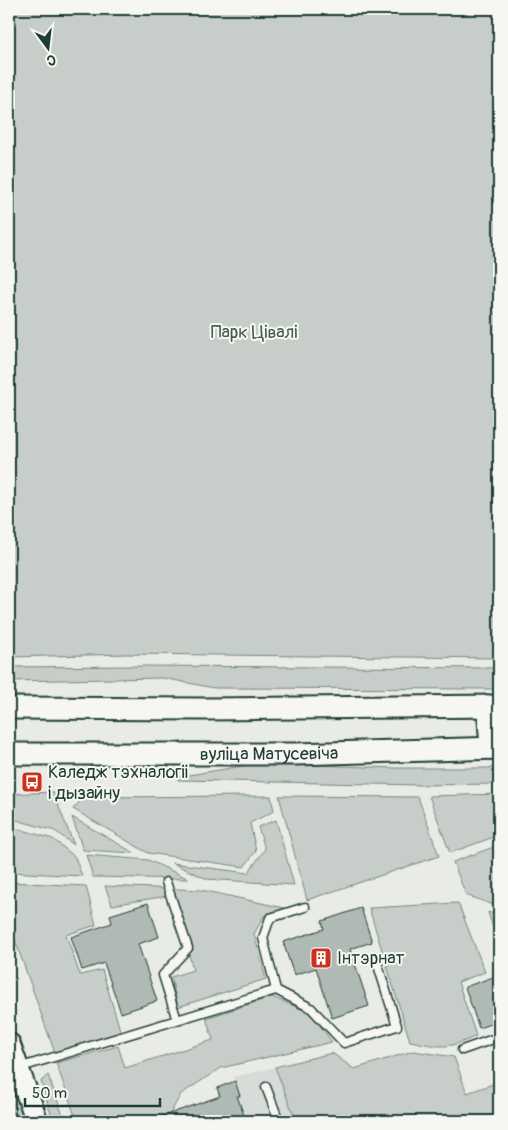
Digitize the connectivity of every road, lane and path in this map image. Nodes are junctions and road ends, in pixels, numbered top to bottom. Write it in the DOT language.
graph roads {
  1 [pos="494,706"];
  2 [pos="9,708"];
  3 [pos="495,748"];
  4 [pos="9,754"];
  5 [pos="166,882"];
  6 [pos="305,907"];
  7 [pos="376,959"];
  8 [pos="276,990"];
  9 [pos="178,1020"];
  10 [pos="499,1036"];
  11 [pos="9,1044"];
  12 [pos="462,1050"];
  13 [pos="13,1069"];
  14 [pos="266,1087"];
  15 [pos="37,1121"];
  16 [pos="279,1121"];
  1 -- 2 [label="main road"];
  1 -- 3 [label="main road"];
  3 -- 4 [label="main road, вуліца Матусевіча"];
  5 -- 9 [label="lane"];
  6 -- 8 [label="lane"];
  7 -- 8 [label="lane"];
  8 -- 9 [label="lane"];
  9 -- 13 [label="lane"];
  10 -- 12 [label="lane"];
  11 -- 13 [label="main road"];
  13 -- 15 [label="main road"];
  14 -- 16 [label="lane"];
}
